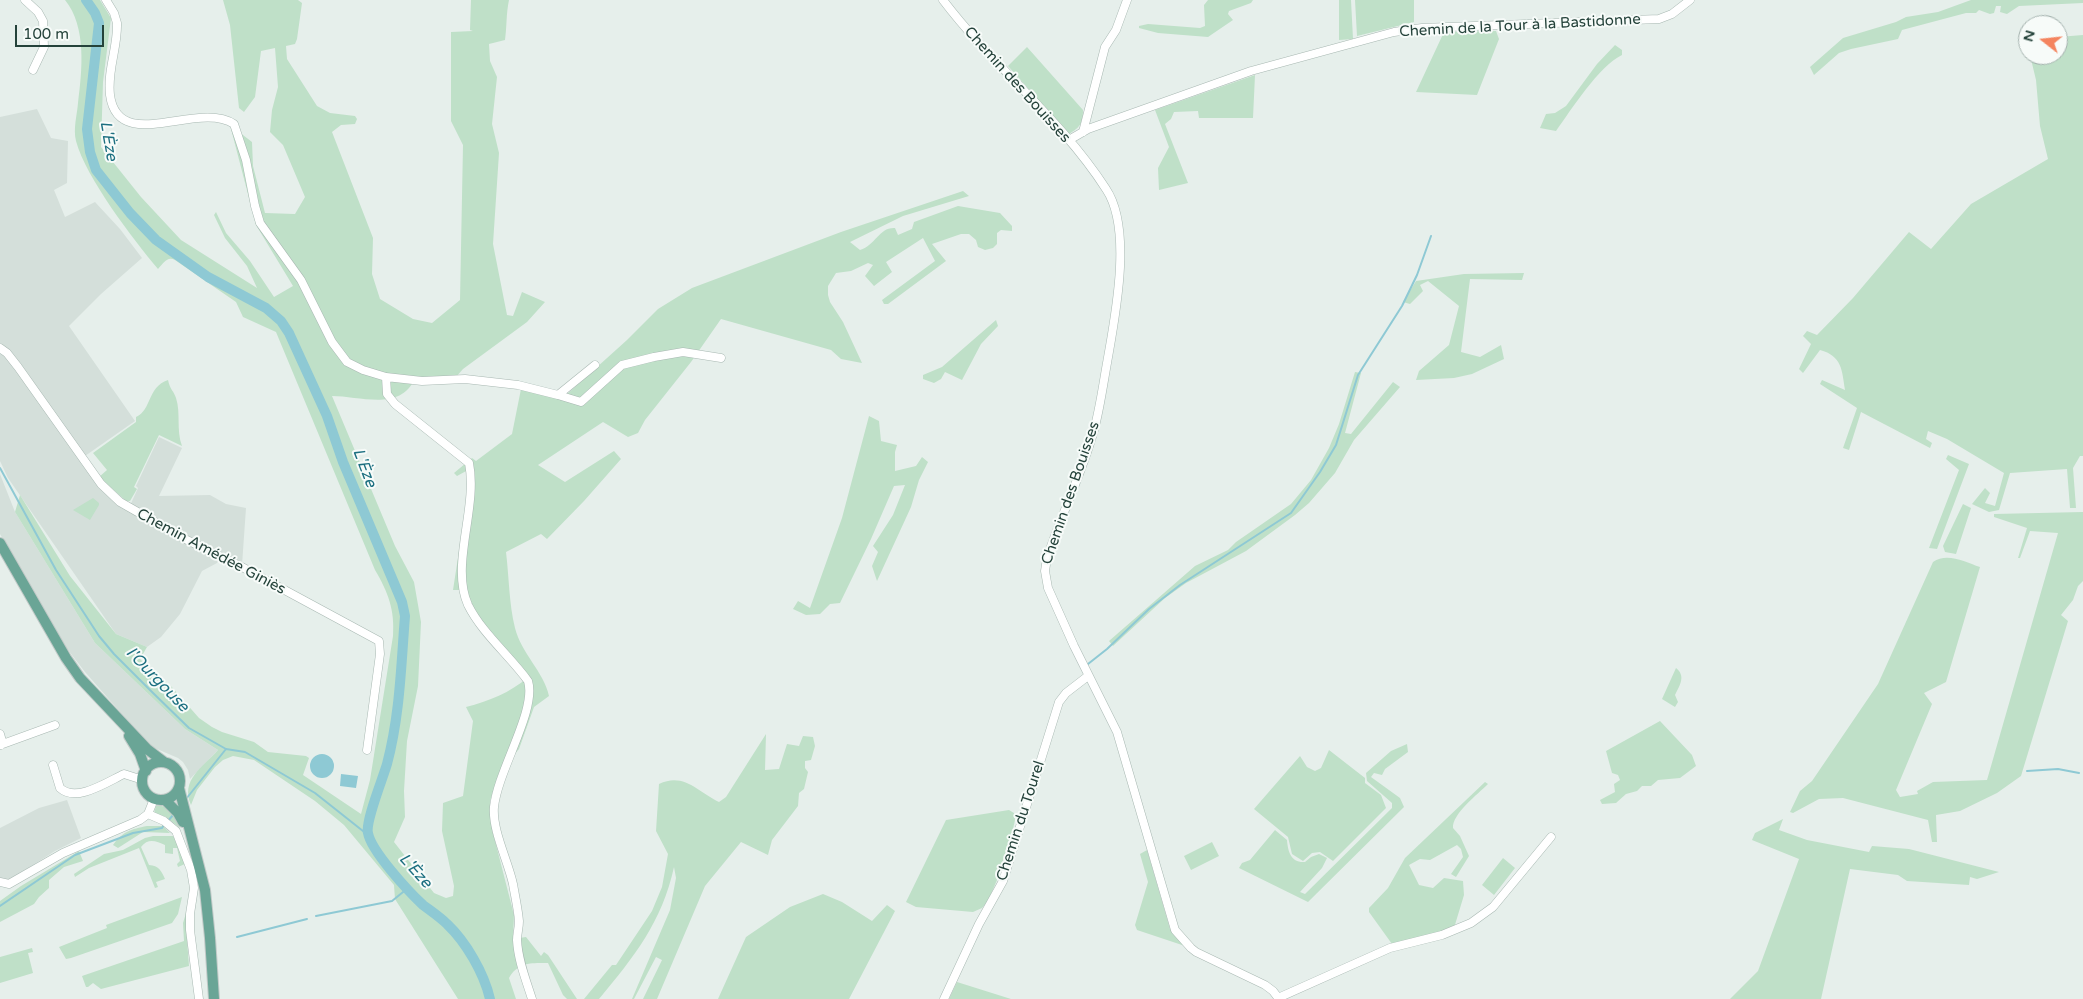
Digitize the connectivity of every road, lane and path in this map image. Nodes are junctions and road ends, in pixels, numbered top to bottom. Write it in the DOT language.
graph roads {
  1 [pos="25,0"];
  2 [pos="106,0"];
  3 [pos="943,0"];
  4 [pos="1127,0"];
  5 [pos="1690,0"];
  6 [pos="33,70"];
  7 [pos="1083,132"];
  8 [pos="1069,140"];
  9 [pos="0,348"];
  10 [pos="721,358"];
  11 [pos="595,364"];
  12 [pos="386,377"];
  13 [pos="558,395"];
  14 [pos="0,543"];
  15 [pos="1088,676"];
  16 [pos="120,721"];
  17 [pos="55,724"];
  18 [pos="0,734"];
  19 [pos="0,745"];
  20 [pos="367,750"];
  21 [pos="164,762"];
  22 [pos="54,765"];
  23 [pos="144,776"];
  24 [pos="179,788"];
  25 [pos="159,799"];
  26 [pos="148,814"];
  27 [pos="189,835"];
  28 [pos="1551,836"];
  29 [pos="0,882"];
  30 [pos="9,884"];
  31 [pos="0,891"];
  32 [pos="1278,998"];
  33 [pos="199,999"];
  34 [pos="214,999"];
  35 [pos="532,999"];
  36 [pos="944,999"];
  1 -- 6 [label="street"];
  2 -- 12 [label="street"];
  3 -- 8 [label="street, Chemin des Bouisses"];
  4 -- 7 [label="street"];
  5 -- 7 [label="street, Chemin de la Tour à la Bastidonne"];
  7 -- 8 [label="street, Chemin de la Tour à la Bastidonne"];
  8 -- 15 [label="street, Chemin des Bouisses"];
  9 -- 20 [label="street, Chemin Amédée Giniès"];
  10 -- 13 [label="street"];
  11 -- 13 [label="street"];
  12 -- 13 [label="street"];
  12 -- 35 [label="street"];
  14 -- 16 [label="main road"];
  15 -- 32 [label="street, Chemin des Bouisses"];
  15 -- 36 [label="street, Chemin du Tourel"];
  16 -- 21 [label="main road"];
  16 -- 23 [label="main road"];
  17 -- 19 [label="street"];
  18 -- 19 [label="street"];
  21 -- 23 [label="main road"];
  21 -- 24 [label="main road"];
  22 -- 23 [label="street"];
  23 -- 25 [label="main road"];
  24 -- 25 [label="main road"];
  24 -- 27 [label="main road"];
  25 -- 26 [label="street"];
  25 -- 27 [label="main road"];
  26 -- 30 [label="street"];
  26 -- 33 [label="street"];
  27 -- 34 [label="main road"];
  28 -- 32 [label="street"];
  29 -- 30 [label="street"];
  30 -- 31 [label="street"];
}
